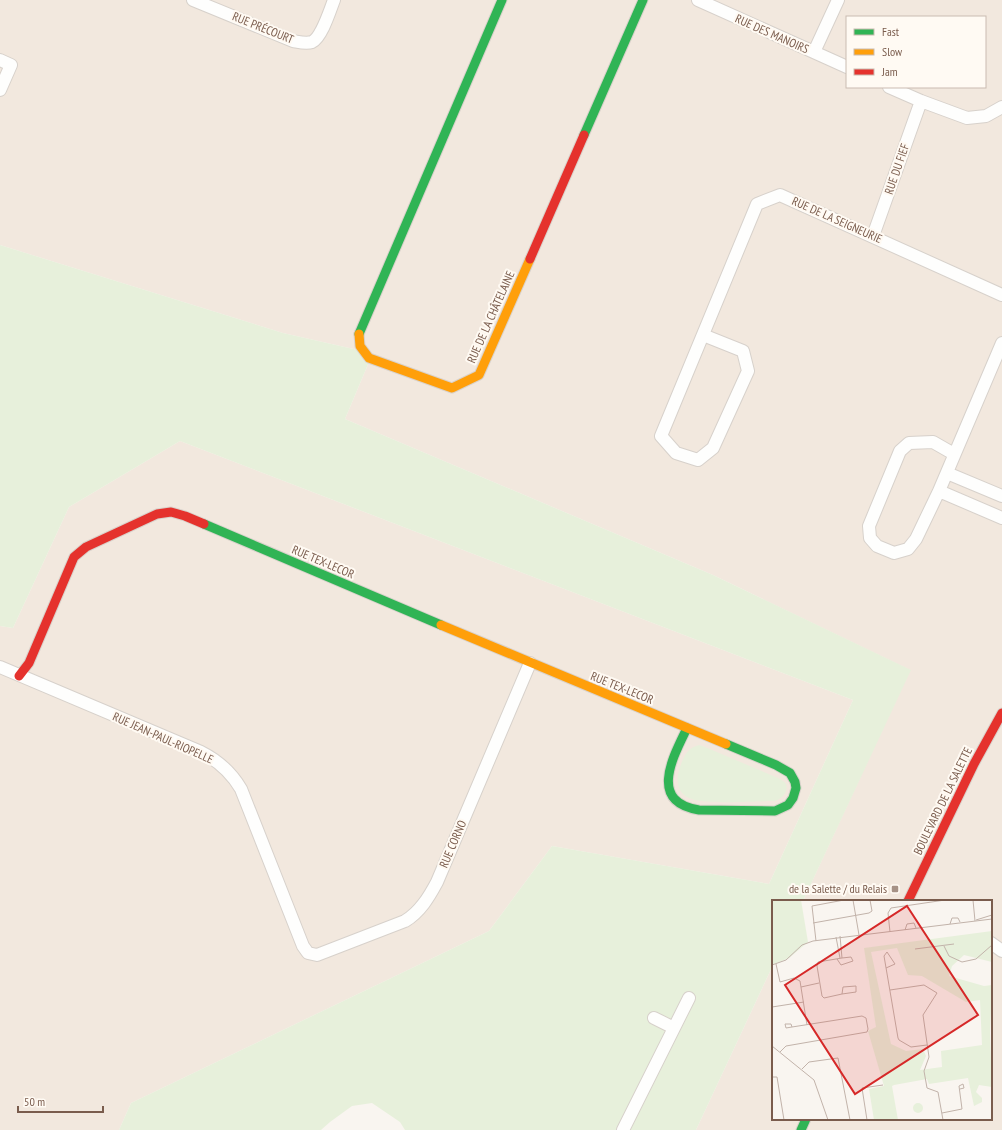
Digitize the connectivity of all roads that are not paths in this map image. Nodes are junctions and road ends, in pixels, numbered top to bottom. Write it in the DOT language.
graph roads {
  1 [pos="193,0"];
  2 [pos="334,0"];
  3 [pos="502,0"];
  4 [pos="643,0"];
  5 [pos="698,0"];
  6 [pos="838,0"];
  7 [pos="814,52"];
  8 [pos="6,62"];
  9 [pos="846,68"];
  10 [pos="891,88"];
  11 [pos="0,90"];
  12 [pos="921,102"];
  13 [pos="1002,107"];
  14 [pos="873,236"];
  15 [pos="1002,295"];
  16 [pos="702,336"];
  17 [pos="1002,343"];
  18 [pos="954,454"];
  19 [pos="946,473"];
  20 [pos="939,491"];
  21 [pos="1002,496"];
  22 [pos="1002,518"];
  23 [pos="530,663"];
  24 [pos="0,667"];
  25 [pos="19,676"];
  26 [pos="1002,713"];
  27 [pos="687,728"];
  28 [pos="908,900"];
  29 [pos="992,945"];
  30 [pos="1002,951"];
  31 [pos="308,953"];
  32 [pos="689,998"];
  33 [pos="654,1018"];
  34 [pos="674,1028"];
  35 [pos="806,1120"];
  36 [pos="623,1130"];
  37 [pos="801,1130"];
  1 -- 2 [label="street, RUE PRÉCOURT"];
  3 -- 4 [label="street, RUE DE LA CHÂTELAINE"];
  5 -- 7 [label="street, RUE DES MANOIRS"];
  6 -- 7 [label="street"];
  7 -- 9 [label="street, RUE DES MANOIRS"];
  8 -- 11 [label="street"];
  10 -- 12 [label="street"];
  12 -- 13 [label="street"];
  12 -- 14 [label="street, RUE DU FIEF"];
  14 -- 15 [label="street, RUE DE LA SEIGNEURIE"];
  14 -- 16 [label="street, RUE DE LA SEIGNEURIE"];
  16 -- 16 [label="street, RUE DE LA SEIGNEURIE"];
  17 -- 18 [label="street"];
  18 -- 19 [label="street"];
  18 -- 20 [label="street"];
  19 -- 20 [label="street"];
  19 -- 21 [label="street"];
  20 -- 22 [label="street"];
  23 -- 25 [label="street, RUE TEX-LECOR"];
  23 -- 27 [label="street, RUE TEX-LECOR"];
  23 -- 31 [label="street, RUE CORNO"];
  24 -- 25 [label="street, RUE JEAN-PAUL-RIOPELLE"];
  25 -- 31 [label="street, RUE JEAN-PAUL-RIOPELLE"];
  26 -- 28 [label="street, BOULEVARD DE LA SALETTE"];
  27 -- 27 [label="street, RUE TEX-LECOR"];
  29 -- 30 [label="street"];
  32 -- 34 [label="street"];
  33 -- 34 [label="street"];
  34 -- 36 [label="street"];
  35 -- 37 [label="street"];
}
